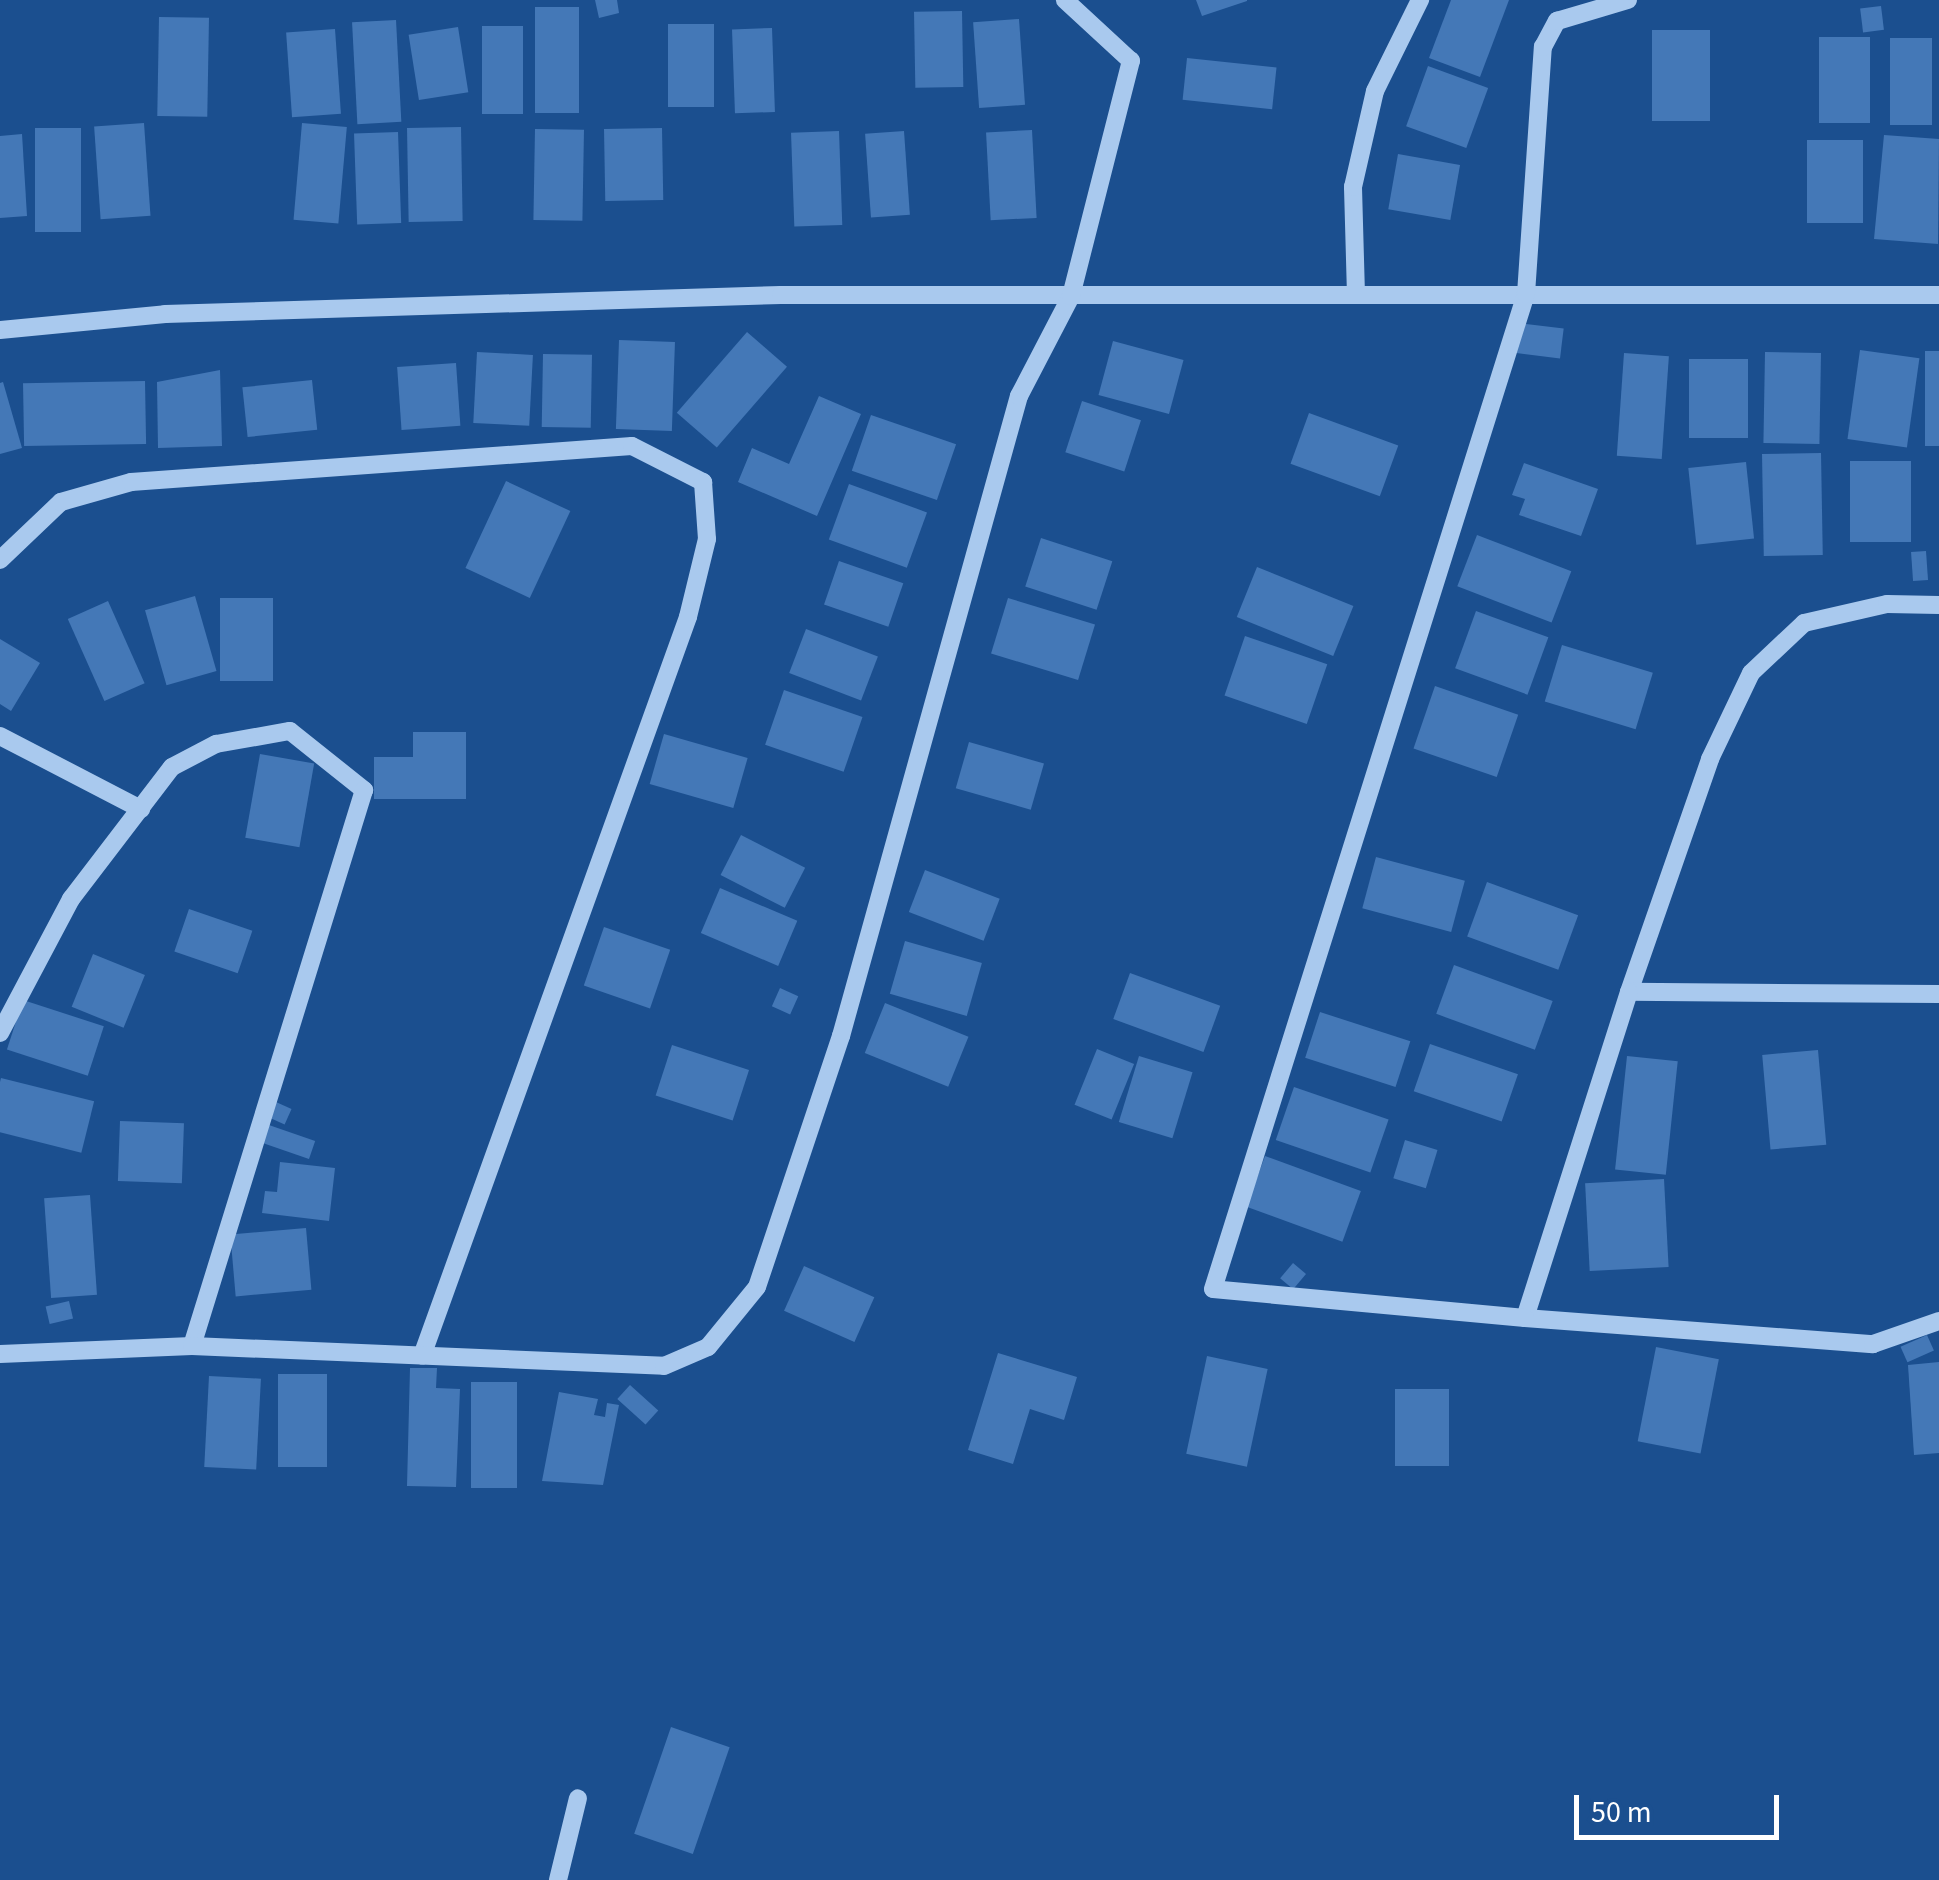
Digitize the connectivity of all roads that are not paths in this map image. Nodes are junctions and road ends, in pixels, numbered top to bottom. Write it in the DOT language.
graph roads {
  1 [pos="1065,0"];
  2 [pos="1420,0"];
  3 [pos="1628,0"];
  4 [pos="1526,294"];
  5 [pos="1071,296"];
  6 [pos="1356,296"];
  7 [pos="1939,296"];
  8 [pos="0,330"];
  9 [pos="0,560"];
  10 [pos="1939,606"];
  11 [pos="0,736"];
  12 [pos="142,809"];
  13 [pos="1629,992"];
  14 [pos="1939,994"];
  15 [pos="0,1033"];
  16 [pos="1525,1318"];
  17 [pos="1939,1320"];
  18 [pos="192,1346"];
  19 [pos="0,1354"];
  20 [pos="422,1356"];
  21 [pos="578,1798"];
  22 [pos="558,1880"];
  1 -- 5 [label="street"];
  2 -- 6 [label="street"];
  3 -- 4 [label="street"];
  4 -- 6 [label="street"];
  4 -- 7 [label="street"];
  4 -- 16 [label="street"];
  5 -- 6 [label="street"];
  5 -- 8 [label="street"];
  5 -- 20 [label="street"];
  9 -- 20 [label="street"];
  10 -- 13 [label="street"];
  11 -- 12 [label="street"];
  12 -- 15 [label="street"];
  12 -- 18 [label="street"];
  13 -- 14 [label="street"];
  13 -- 16 [label="street"];
  16 -- 17 [label="street"];
  18 -- 19 [label="street"];
  18 -- 20 [label="street"];
  21 -- 22 [label="street"];
}
